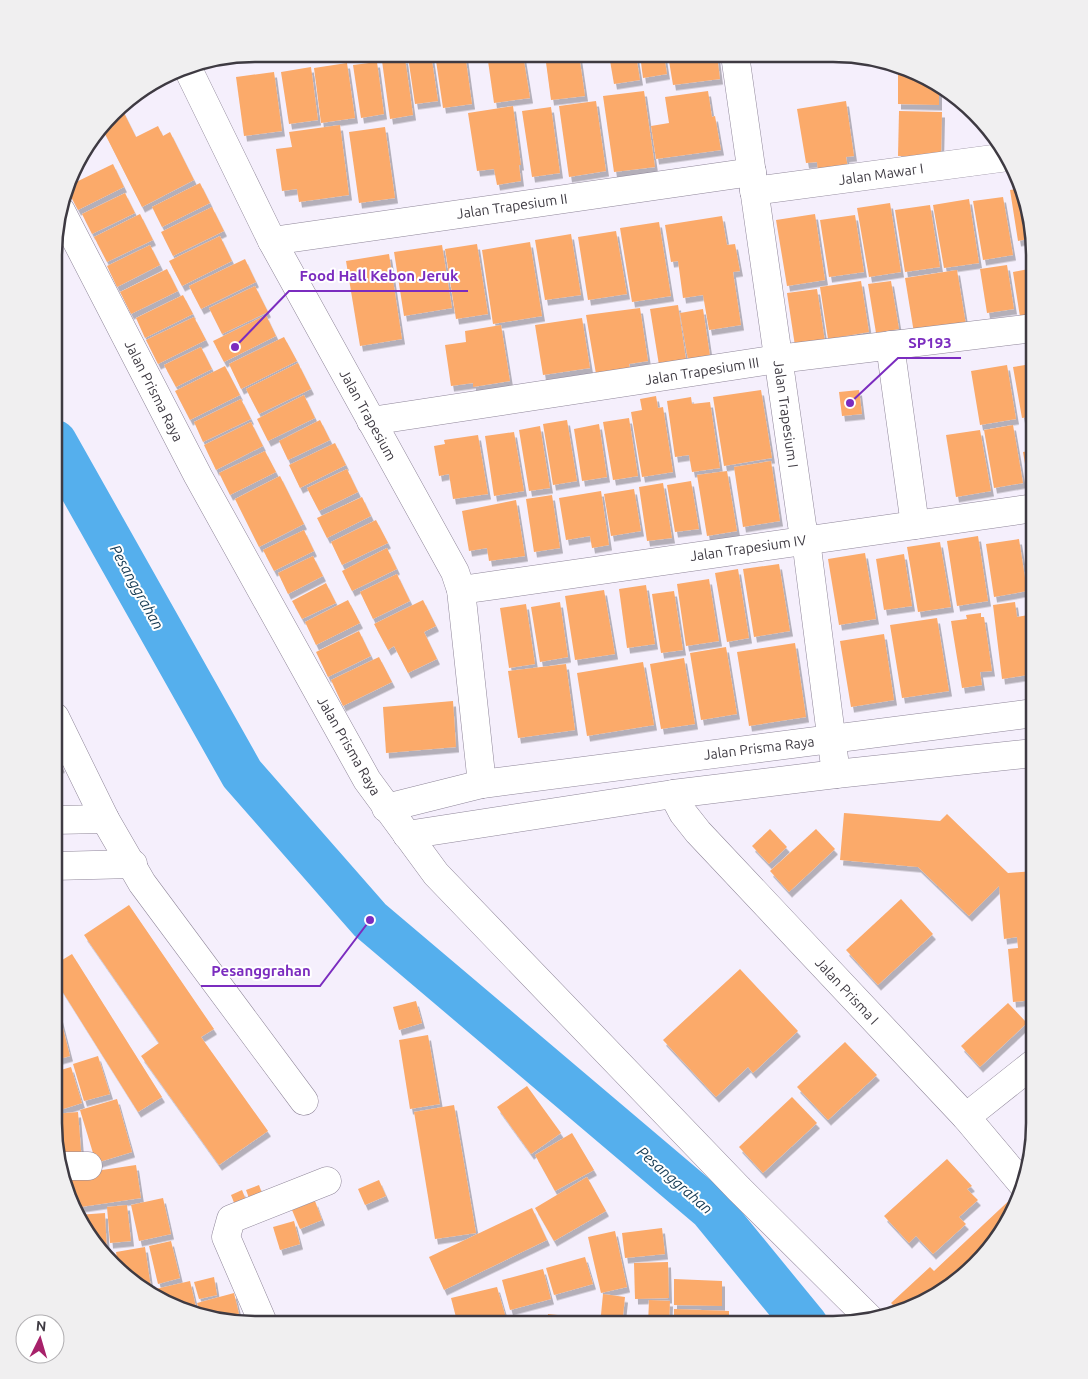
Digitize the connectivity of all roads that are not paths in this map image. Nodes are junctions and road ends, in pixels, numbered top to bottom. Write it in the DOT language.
graph roads {
  1 [pos="736,62"];
  2 [pos="190,74"];
  3 [pos="999,158"];
  4 [pos="753,181"];
  5 [pos="66,220"];
  6 [pos="272,241"];
  7 [pos="1026,329"];
  8 [pos="890,345"];
  9 [pos="778,359"];
  10 [pos="371,421"];
  11 [pos="1026,509"];
  12 [pos="915,525"];
  13 [pos="806,540"];
  14 [pos="461,590"];
  15 [pos="1026,714"];
  16 [pos="62,733"];
  17 [pos="830,739"];
  18 [pos="1026,754"];
  19 [pos="836,774"];
  20 [pos="482,784"];
  21 [pos="673,794"];
  22 [pos="386,808"];
  23 [pos="105,819"];
  24 [pos="62,820"];
  25 [pos="407,835"];
  26 [pos="133,864"];
  27 [pos="62,866"];
  28 [pos="1026,1069"];
  29 [pos="304,1101"];
  30 [pos="966,1116"];
  31 [pos="67,1166"];
  32 [pos="88,1166"];
  33 [pos="1018,1178"];
  34 [pos="327,1181"];
  35 [pos="865,1314"];
  36 [pos="260,1316"];
  1 -- 4 [label="street, Jalan Trapesium I"];
  2 -- 6 [label="street, Jalan Trapesium"];
  3 -- 4 [label="street, Jalan Mawar I"];
  4 -- 6 [label="street, Jalan Trapesium II"];
  4 -- 9 [label="street, Jalan Trapesium I"];
  5 -- 22 [label="street, Jalan Prisma Raya"];
  6 -- 10 [label="street, Jalan Trapesium"];
  7 -- 8 [label="street, Jalan Trapesium III"];
  8 -- 9 [label="street, Jalan Trapesium III"];
  8 -- 12 [label="street"];
  9 -- 10 [label="street, Jalan Trapesium III"];
  9 -- 13 [label="street, Jalan Trapesium I"];
  10 -- 14 [label="street, Jalan Trapesium"];
  11 -- 12 [label="street, Jalan Trapesium IV"];
  12 -- 13 [label="street, Jalan Trapesium IV"];
  13 -- 14 [label="street, Jalan Trapesium IV"];
  13 -- 17 [label="street, Jalan Trapesium I"];
  14 -- 20 [label="street, Jalan Trapesium"];
  15 -- 17 [label="street, Jalan Prisma Raya"];
  16 -- 23 [label="street"];
  17 -- 19 [label="street, Jalan Trapesium I"];
  17 -- 20 [label="street, Jalan Prisma Raya"];
  18 -- 19 [label="street"];
  19 -- 21 [label="street"];
  20 -- 22 [label="street, Jalan Prisma Raya"];
  21 -- 25 [label="street"];
  21 -- 30 [label="street, Jalan Prisma I"];
  22 -- 25 [label="street"];
  23 -- 24 [label="street"];
  23 -- 26 [label="street"];
  25 -- 35 [label="street"];
  26 -- 27 [label="street"];
  26 -- 29 [label="street"];
  28 -- 30 [label="street"];
  30 -- 33 [label="street, Jalan Prisma I"];
  31 -- 32 [label="street"];
  34 -- 36 [label="street"];
}
